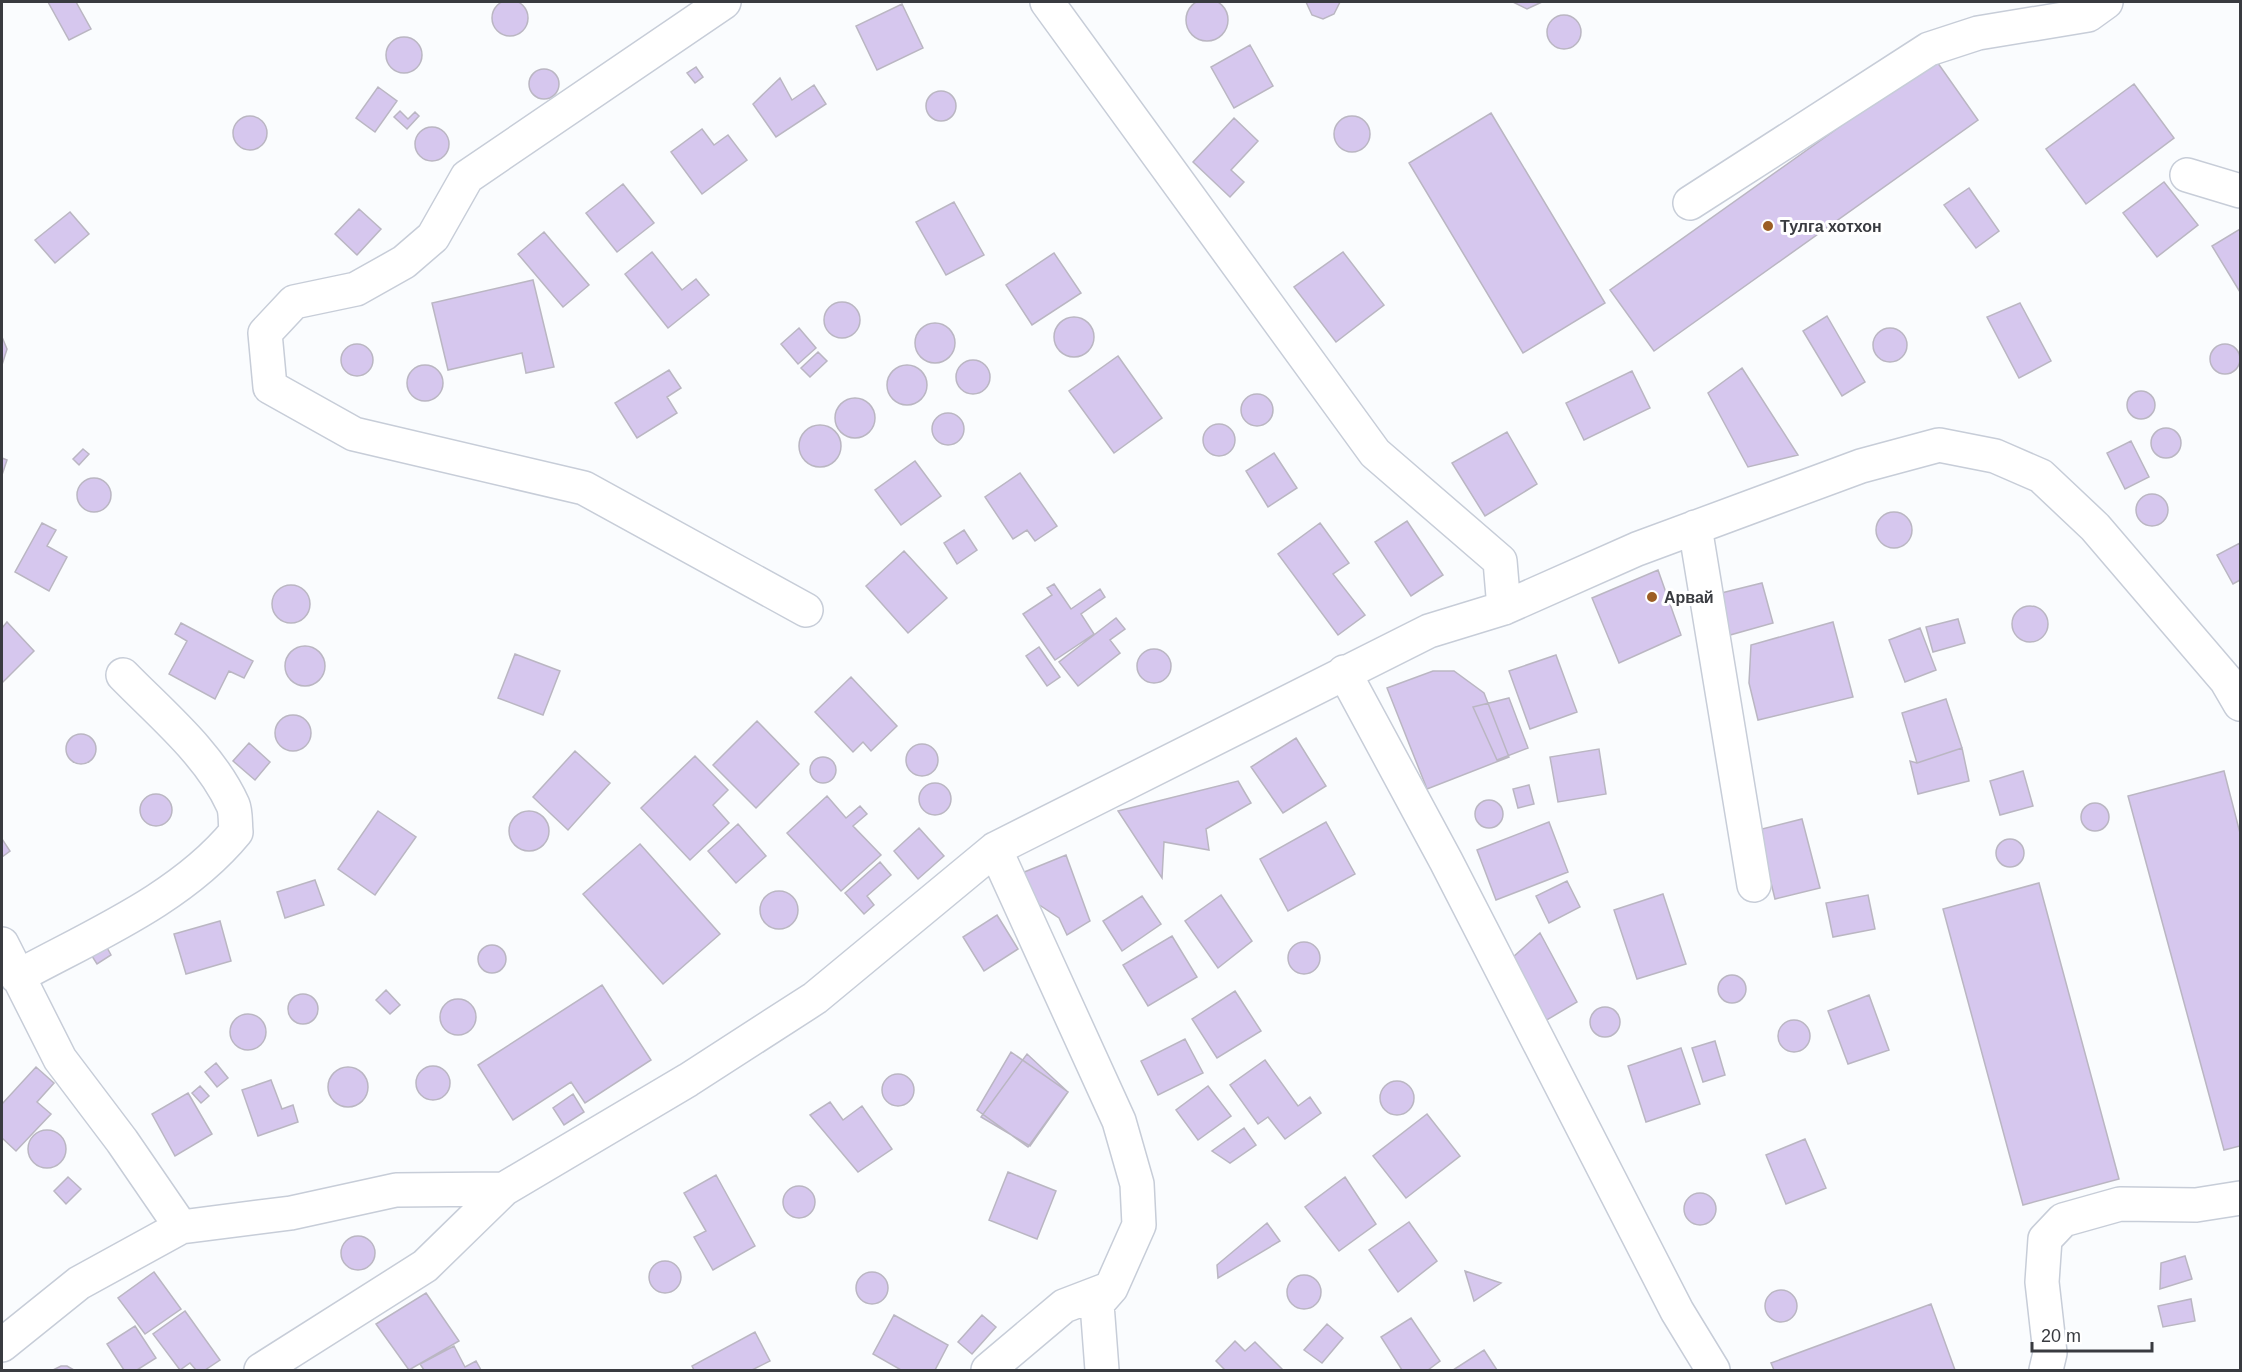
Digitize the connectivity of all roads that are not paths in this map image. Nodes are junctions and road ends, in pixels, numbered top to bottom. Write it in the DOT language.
graph roads {
  1 [pos="724,2"];
  2 [pos="1047,2"];
  3 [pos="2106,2"];
  4 [pos="2187,175"];
  5 [pos="2241,191"];
  6 [pos="1690,203"];
  7 [pos="1695,527"];
  8 [pos="1504,608"];
  9 [pos="806,610"];
  10 [pos="1344,672"];
  11 [pos="123,675"];
  12 [pos="2241,704"];
  13 [pos="995,849"];
  14 [pos="1754,885"];
  15 [pos="2,944"];
  16 [pos="17,977"];
  17 [pos="504,1189"];
  18 [pos="2241,1198"];
  19 [pos="181,1227"];
  20 [pos="1111,1288"];
  21 [pos="2,1345"];
  22 [pos="261,1371"];
  23 [pos="988,1371"];
  24 [pos="1102,1371"];
  25 [pos="1713,1371"];
  26 [pos="2046,1371"];
  1 -- 9 [label="street"];
  2 -- 8 [label="street"];
  3 -- 6 [label="street"];
  4 -- 5 [label="street"];
  7 -- 8 [label="street"];
  7 -- 12 [label="street"];
  7 -- 14 [label="street"];
  8 -- 10 [label="street"];
  10 -- 13 [label="street"];
  10 -- 25 [label="street"];
  11 -- 16 [label="street"];
  13 -- 17 [label="street"];
  13 -- 20 [label="street"];
  15 -- 16 [label="street"];
  16 -- 19 [label="street"];
  17 -- 19 [label="street"];
  17 -- 22 [label="street"];
  18 -- 26 [label="street"];
  19 -- 21 [label="street"];
  20 -- 23 [label="street"];
  20 -- 24 [label="street"];
}
